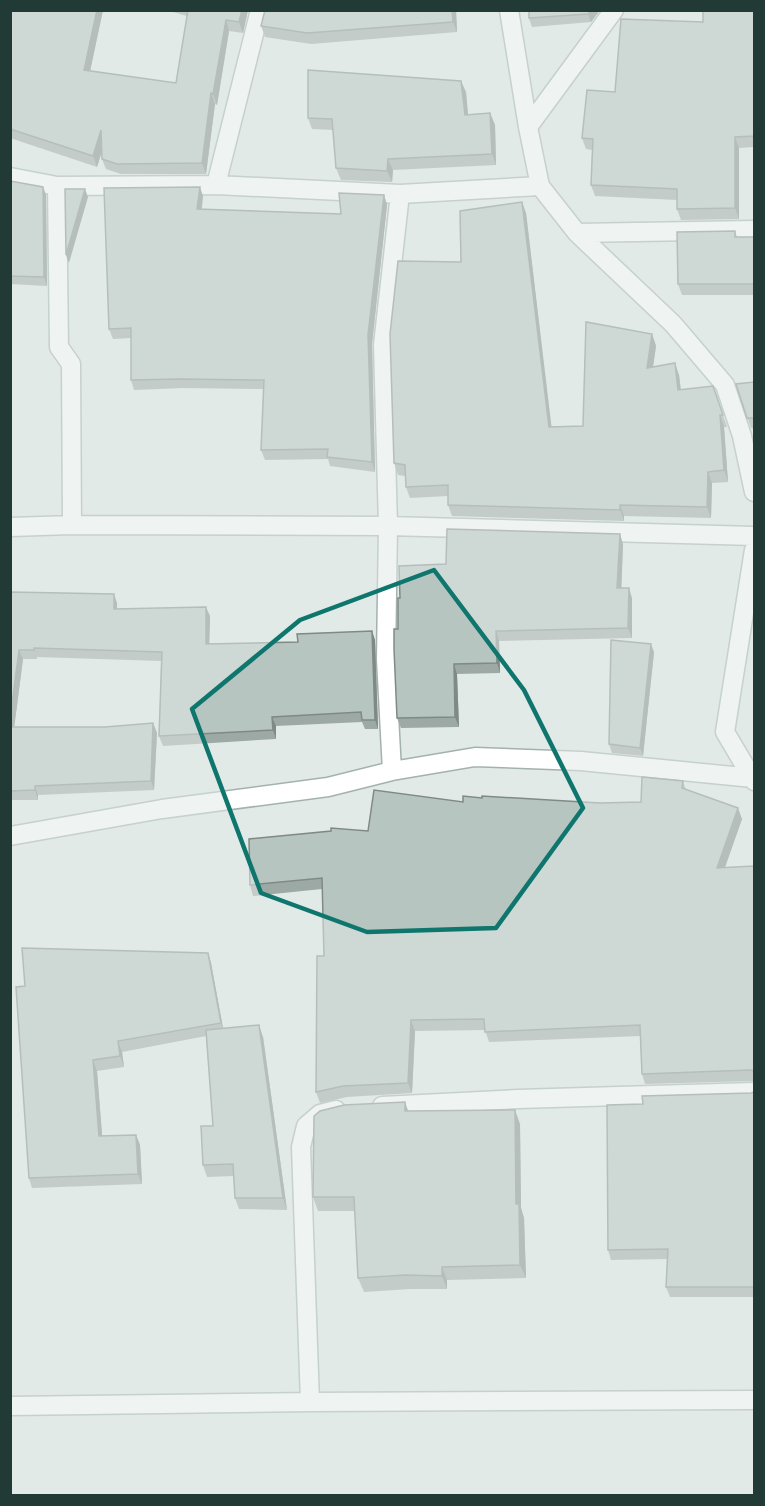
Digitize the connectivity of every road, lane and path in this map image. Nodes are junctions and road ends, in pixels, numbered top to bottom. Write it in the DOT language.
graph roads {
  1 [pos="260,10"];
  2 [pos="509,10"];
  3 [pos="614,10"];
  4 [pos="528,127"];
  5 [pos="10,177"];
  6 [pos="216,185"];
  7 [pos="57,186"];
  8 [pos="540,186"];
  9 [pos="400,194"];
  10 [pos="754,230"];
  11 [pos="577,233"];
  12 [pos="754,492"];
  13 [pos="72,525"];
  14 [pos="388,526"];
  15 [pos="10,527"];
  16 [pos="754,536"];
  17 [pos="754,550"];
  18 [pos="751,596"];
  19 [pos="392,771"];
  20 [pos="754,779"];
  21 [pos="10,836"];
  22 [pos="754,1092"];
  23 [pos="370,1107"];
  24 [pos="348,1108"];
  25 [pos="754,1400"];
  26 [pos="310,1402"];
  27 [pos="10,1406"];
  1 -- 6 [label="street"];
  2 -- 4 [label="street"];
  3 -- 4 [label="street"];
  4 -- 8 [label="street"];
  5 -- 7 [label="street"];
  6 -- 7 [label="street"];
  6 -- 9 [label="street"];
  7 -- 13 [label="street"];
  8 -- 9 [label="street"];
  8 -- 11 [label="street"];
  9 -- 14 [label="street"];
  10 -- 11 [label="street"];
  11 -- 12 [label="street"];
  13 -- 14 [label="street"];
  13 -- 15 [label="street"];
  14 -- 16 [label="street"];
  14 -- 19 [label="street"];
  17 -- 18 [label="street"];
  18 -- 20 [label="street"];
  19 -- 20 [label="street"];
  19 -- 21 [label="street"];
  22 -- 23 [label="street"];
  24 -- 26 [label="street"];
  25 -- 26 [label="street"];
  26 -- 27 [label="street"];
}
